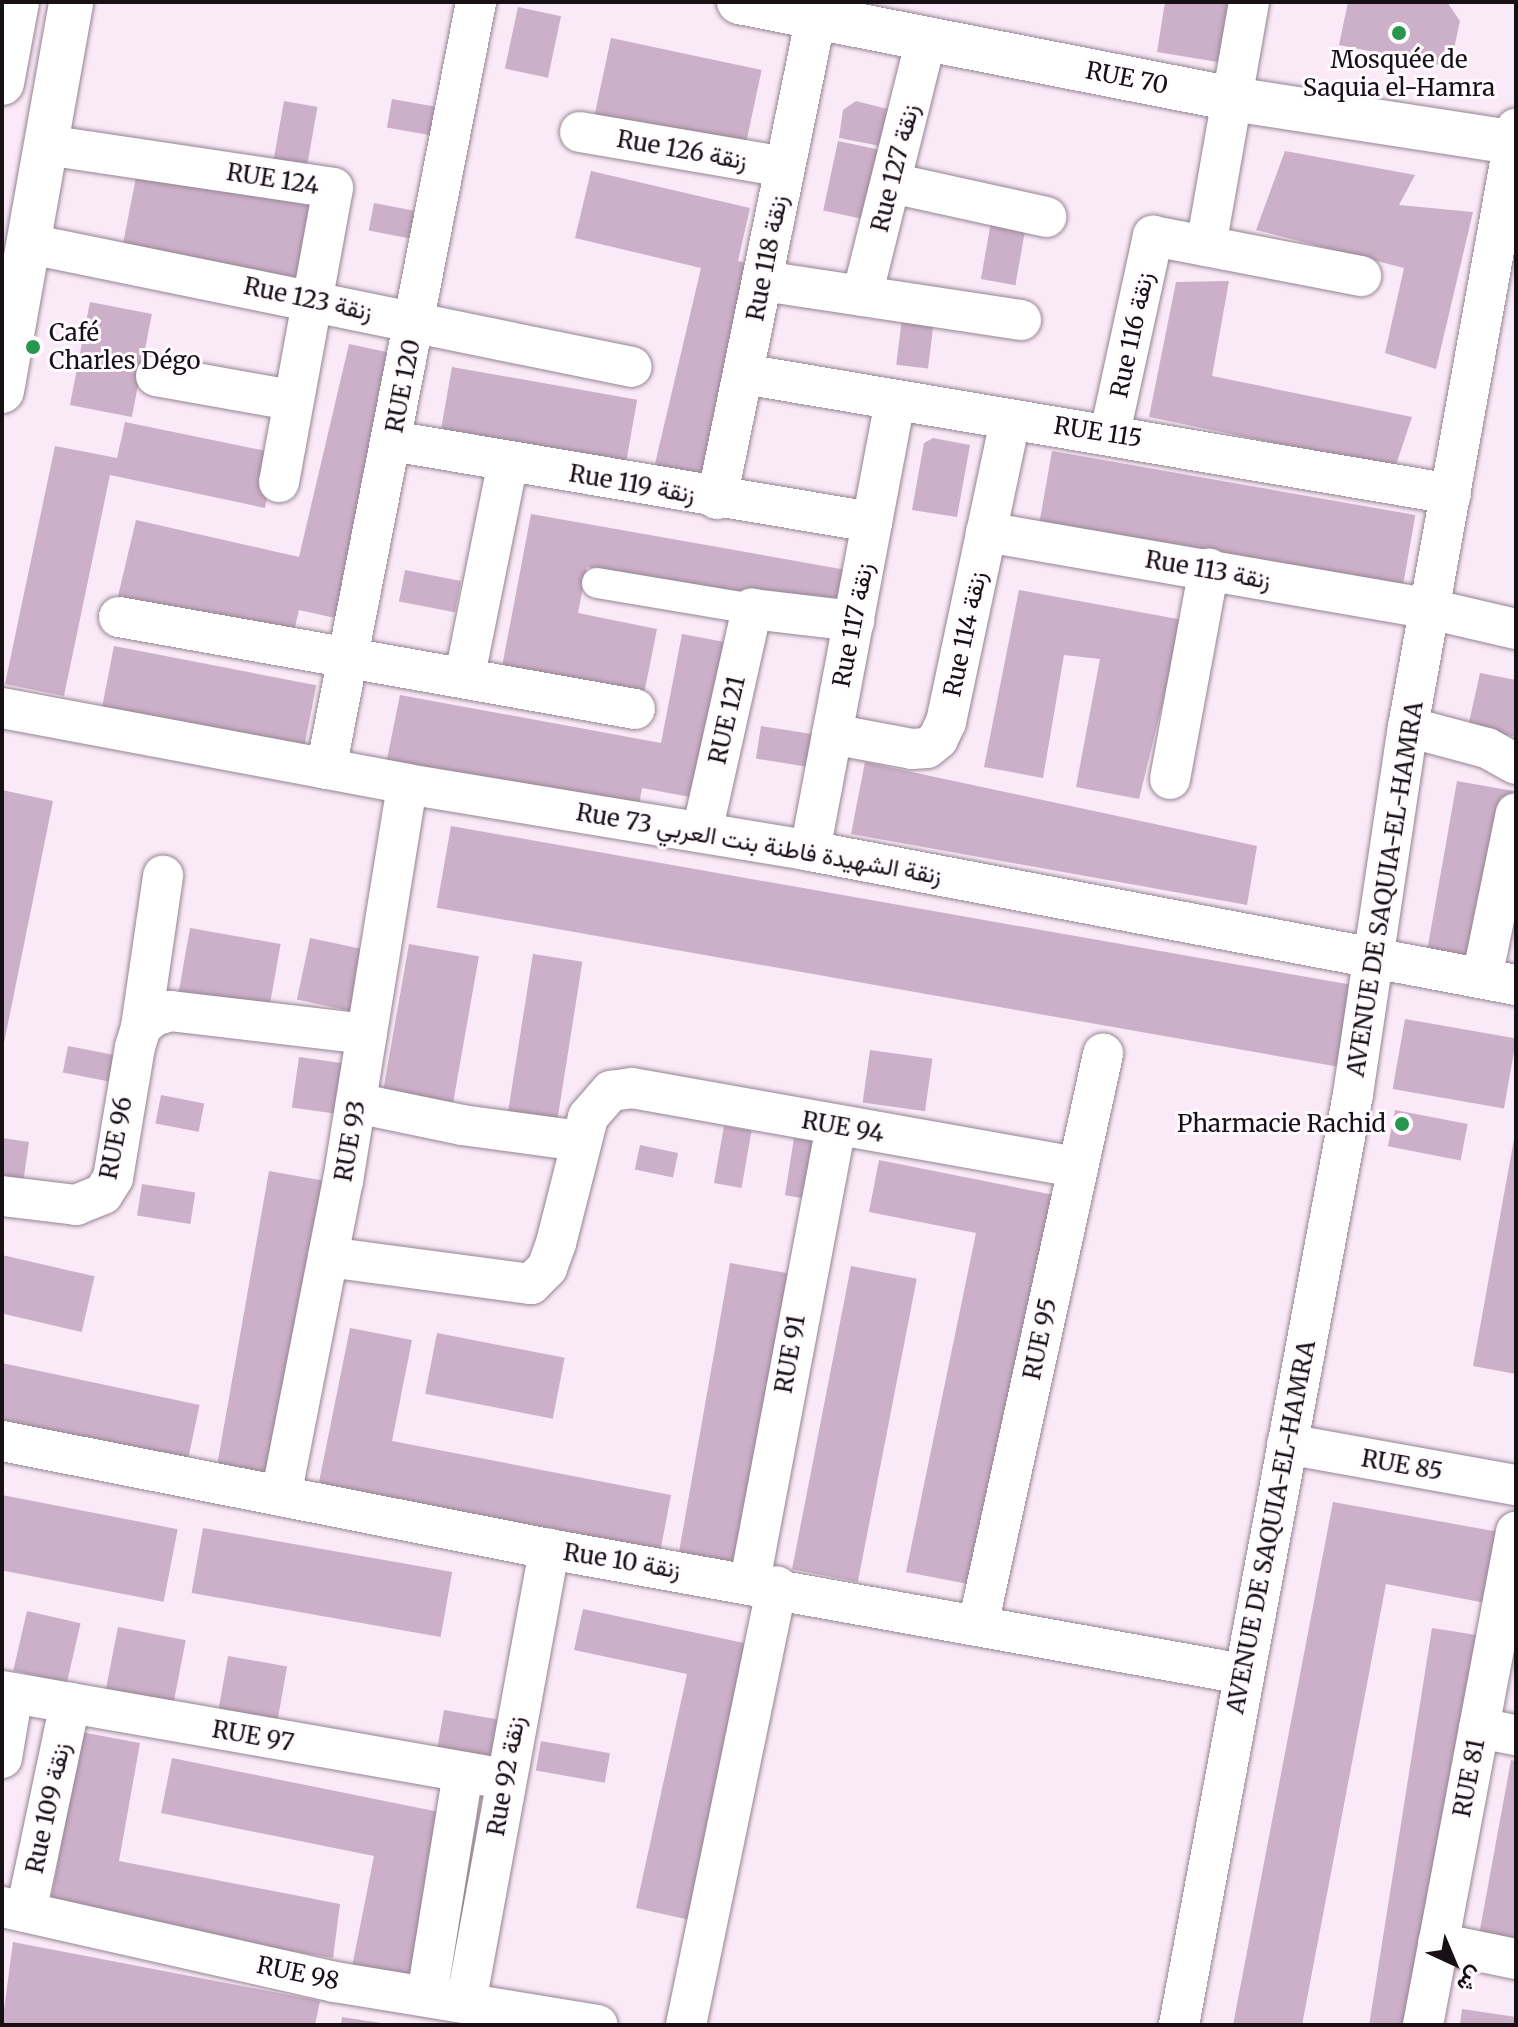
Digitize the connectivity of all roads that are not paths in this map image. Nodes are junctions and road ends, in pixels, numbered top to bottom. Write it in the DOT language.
graph roads {
  1 [pos="17,2"];
  2 [pos="71,2"];
  3 [pos="476,2"];
  4 [pos="739,2"];
  5 [pos="1249,2"];
  6 [pos="816,16"];
  7 [pos="926,39"];
  8 [pos="2,83"];
  9 [pos="1233,99"];
  10 [pos="580,132"];
  11 [pos="1515,138"];
  12 [pos="46,145"];
  13 [pos="784,167"];
  14 [pos="892,183"];
  15 [pos="1046,217"];
  16 [pos="30,244"];
  17 [pos="1206,246"];
  18 [pos="1361,276"];
  19 [pos="763,281"];
  20 [pos="862,296"];
  21 [pos="309,298"];
  22 [pos="1021,320"];
  23 [pos="415,322"];
  24 [pos="632,367"];
  25 [pos="744,374"];
  26 [pos="156,376"];
  27 [pos="2,391"];
  28 [pos="291,400"];
  29 [pos="895,400"];
  30 [pos="1010,420"];
  31 [pos="1110,433"];
  32 [pos="392,441"];
  33 [pos="508,461"];
  34 [pos="279,482"];
  35 [pos="1451,494"];
  36 [pos="717,499"];
  37 [pos="872,522"];
  38 [pos="986,532"];
  39 [pos="1209,569"];
  40 [pos="597,583"];
  41 [pos="752,609"];
  42 [pos="1430,609"];
  43 [pos="119,617"];
  44 [pos="854,621"];
  45 [pos="1516,629"];
  46 [pos="349,658"];
  47 [pos="465,675"];
  48 [pos="2,708"];
  49 [pos="635,709"];
  50 [pos="1408,727"];
  51 [pos="832,734"];
  52 [pos="1516,764"];
  53 [pos="326,769"];
  54 [pos="1170,779"];
  55 [pos="407,784"];
  56 [pos="1516,813"];
  57 [pos="702,832"];
  58 [pos="810,851"];
  59 [pos="163,876"];
  60 [pos="1373,962"];
  61 [pos="1499,982"];
  62 [pos="141,1027"];
  63 [pos="367,1034"];
  64 [pos="1103,1054"];
  65 [pos="356,1103"];
  66 [pos="836,1127"];
  67 [pos="581,1141"];
  68 [pos="1077,1167"];
  69 [pos="2,1196"];
  70 [pos="328,1257"];
  71 [pos="2,1441"];
  72 [pos="1287,1444"];
  73 [pos="1516,1485"];
  74 [pos="281,1496"];
  75 [pos="1516,1532"];
  76 [pos="549,1549"];
  77 [pos="763,1584"];
  78 [pos="978,1625"];
  79 [pos="1243,1674"];
  80 [pos="8,1692"];
  81 [pos="70,1703"];
  82 [pos="1498,1731"];
  83 [pos="2,1758"];
  84 [pos="463,1772"];
  85 [pos="505,1779"];
  86 [pos="14,1910"];
  87 [pos="1438,1943"];
  88 [pos="1516,1959"];
  89 [pos="427,1995"];
  90 [pos="466,2003"];
  91 [pos="597,2025"];
  92 [pos="686,2025"];
  93 [pos="1179,2025"];
  94 [pos="1423,2025"];
  1 -- 8 [label="street"];
  2 -- 12 [label="street"];
  3 -- 23 [label="street, RUE 120"];
  4 -- 6 [label="street, RUE 70"];
  5 -- 9 [label="street"];
  6 -- 7 [label="street, RUE 70"];
  6 -- 13 [label="street, Rue 118 زنقة"];
  7 -- 9 [label="street, RUE 70"];
  7 -- 14 [label="street, Rue 127 زنقة"];
  9 -- 11 [label="street, RUE 70"];
  9 -- 17 [label="street"];
  10 -- 13 [label="street, Rue 126 زنقة"];
  11 -- 35 [label="street, AVENUE DE SAQUIA-EL-HAMRA"];
  12 -- 16 [label="street"];
  12 -- 21 [label="street, RUE 124"];
  13 -- 19 [label="street, Rue 118 زنقة"];
  14 -- 15 [label="street"];
  14 -- 20 [label="street, Rue 127 زنقة"];
  16 -- 21 [label="street, Rue 123 زنقة"];
  16 -- 27 [label="street"];
  17 -- 18 [label="street"];
  17 -- 31 [label="street, Rue 116 زنقة"];
  19 -- 20 [label="street"];
  19 -- 25 [label="street, Rue 118 زنقة"];
  20 -- 22 [label="street"];
  21 -- 23 [label="street, Rue 123 زنقة"];
  21 -- 28 [label="street, RUE 124"];
  23 -- 24 [label="street, Rue 123 زنقة"];
  23 -- 32 [label="street, RUE 120"];
  25 -- 29 [label="street, RUE 115"];
  25 -- 36 [label="street, Rue 118 زنقة"];
  26 -- 28 [label="street"];
  28 -- 34 [label="street, RUE 124"];
  29 -- 30 [label="street, RUE 115"];
  29 -- 37 [label="street, Rue 117 زنقة"];
  30 -- 31 [label="street, RUE 115"];
  30 -- 38 [label="street, Rue 114 زنقة"];
  31 -- 35 [label="street, RUE 115"];
  32 -- 33 [label="street, Rue 119 زنقة"];
  32 -- 46 [label="street, RUE 120"];
  33 -- 36 [label="street, Rue 119 زنقة"];
  33 -- 47 [label="street"];
  35 -- 42 [label="street, AVENUE DE SAQUIA-EL-HAMRA"];
  36 -- 37 [label="street, Rue 119 زنقة"];
  37 -- 44 [label="street, Rue 117 زنقة"];
  38 -- 39 [label="street, Rue 113 زنقة"];
  38 -- 51 [label="street, Rue 114 زنقة"];
  39 -- 42 [label="street, Rue 113 زنقة"];
  39 -- 54 [label="street"];
  40 -- 41 [label="street"];
  41 -- 44 [label="street"];
  41 -- 57 [label="street, RUE 121"];
  42 -- 45 [label="street, Rue 113 زنقة"];
  42 -- 50 [label="street, AVENUE DE SAQUIA-EL-HAMRA"];
  43 -- 46 [label="street"];
  44 -- 51 [label="street, Rue 117 زنقة"];
  46 -- 47 [label="street"];
  46 -- 53 [label="street, RUE 120"];
  47 -- 49 [label="street"];
  48 -- 53 [label="street, Rue 73 زنقة الشهيدة فاطنة بنت العربي"];
  50 -- 52 [label="street"];
  50 -- 60 [label="street, AVENUE DE SAQUIA-EL-HAMRA"];
  51 -- 58 [label="street, Rue 117 زنقة"];
  53 -- 55 [label="street, Rue 73 زنقة الشهيدة فاطنة بنت العربي"];
  55 -- 57 [label="street, Rue 73 زنقة الشهيدة فاطنة بنت العربي"];
  55 -- 63 [label="street, RUE 93"];
  56 -- 61 [label="street"];
  57 -- 58 [label="street, Rue 73 زنقة الشهيدة فاطنة بنت العربي"];
  58 -- 60 [label="street, Rue 73 زنقة الشهيدة فاطنة بنت العربي"];
  59 -- 62 [label="street, RUE 96"];
  60 -- 61 [label="street, Rue 73 زنقة الشهيدة فاطنة بنت العربي"];
  60 -- 72 [label="street, AVENUE DE SAQUIA-EL-HAMRA"];
  62 -- 63 [label="street"];
  62 -- 69 [label="street, RUE 96"];
  63 -- 65 [label="street, RUE 93"];
  64 -- 68 [label="street, RUE 95"];
  65 -- 67 [label="street"];
  65 -- 70 [label="street, RUE 93"];
  66 -- 67 [label="street, RUE 94"];
  66 -- 68 [label="street, RUE 94"];
  66 -- 77 [label="street, RUE 91"];
  67 -- 70 [label="street"];
  68 -- 78 [label="street, RUE 95"];
  70 -- 74 [label="street, RUE 93"];
  71 -- 74 [label="street, Rue 10 زنقة"];
  72 -- 73 [label="street, RUE 85"];
  72 -- 79 [label="street, AVENUE DE SAQUIA-EL-HAMRA"];
  74 -- 76 [label="street, Rue 10 زنقة"];
  75 -- 82 [label="street, RUE 81"];
  76 -- 77 [label="street, Rue 10 زنقة"];
  76 -- 85 [label="street, Rue 92 زنقة"];
  77 -- 78 [label="street, Rue 10 زنقة"];
  77 -- 92 [label="street, RUE 91"];
  78 -- 79 [label="street, Rue 10 زنقة"];
  79 -- 93 [label="street, AVENUE DE SAQUIA-EL-HAMRA"];
  80 -- 81 [label="street, RUE 97"];
  80 -- 83 [label="street"];
  81 -- 84 [label="street, RUE 97"];
  81 -- 86 [label="street, Rue 109 زنقة"];
  82 -- 87 [label="street, RUE 81"];
  84 -- 85 [label="street, RUE 97"];
  84 -- 89 [label="street, Rue 92 زنقة"];
  85 -- 90 [label="street, Rue 92 زنقة"];
  86 -- 89 [label="street, RUE 98"];
  87 -- 88 [label="street"];
  87 -- 94 [label="street, RUE 81"];
  89 -- 90 [label="street, RUE 98"];
  90 -- 91 [label="street, RUE 98"];
}
